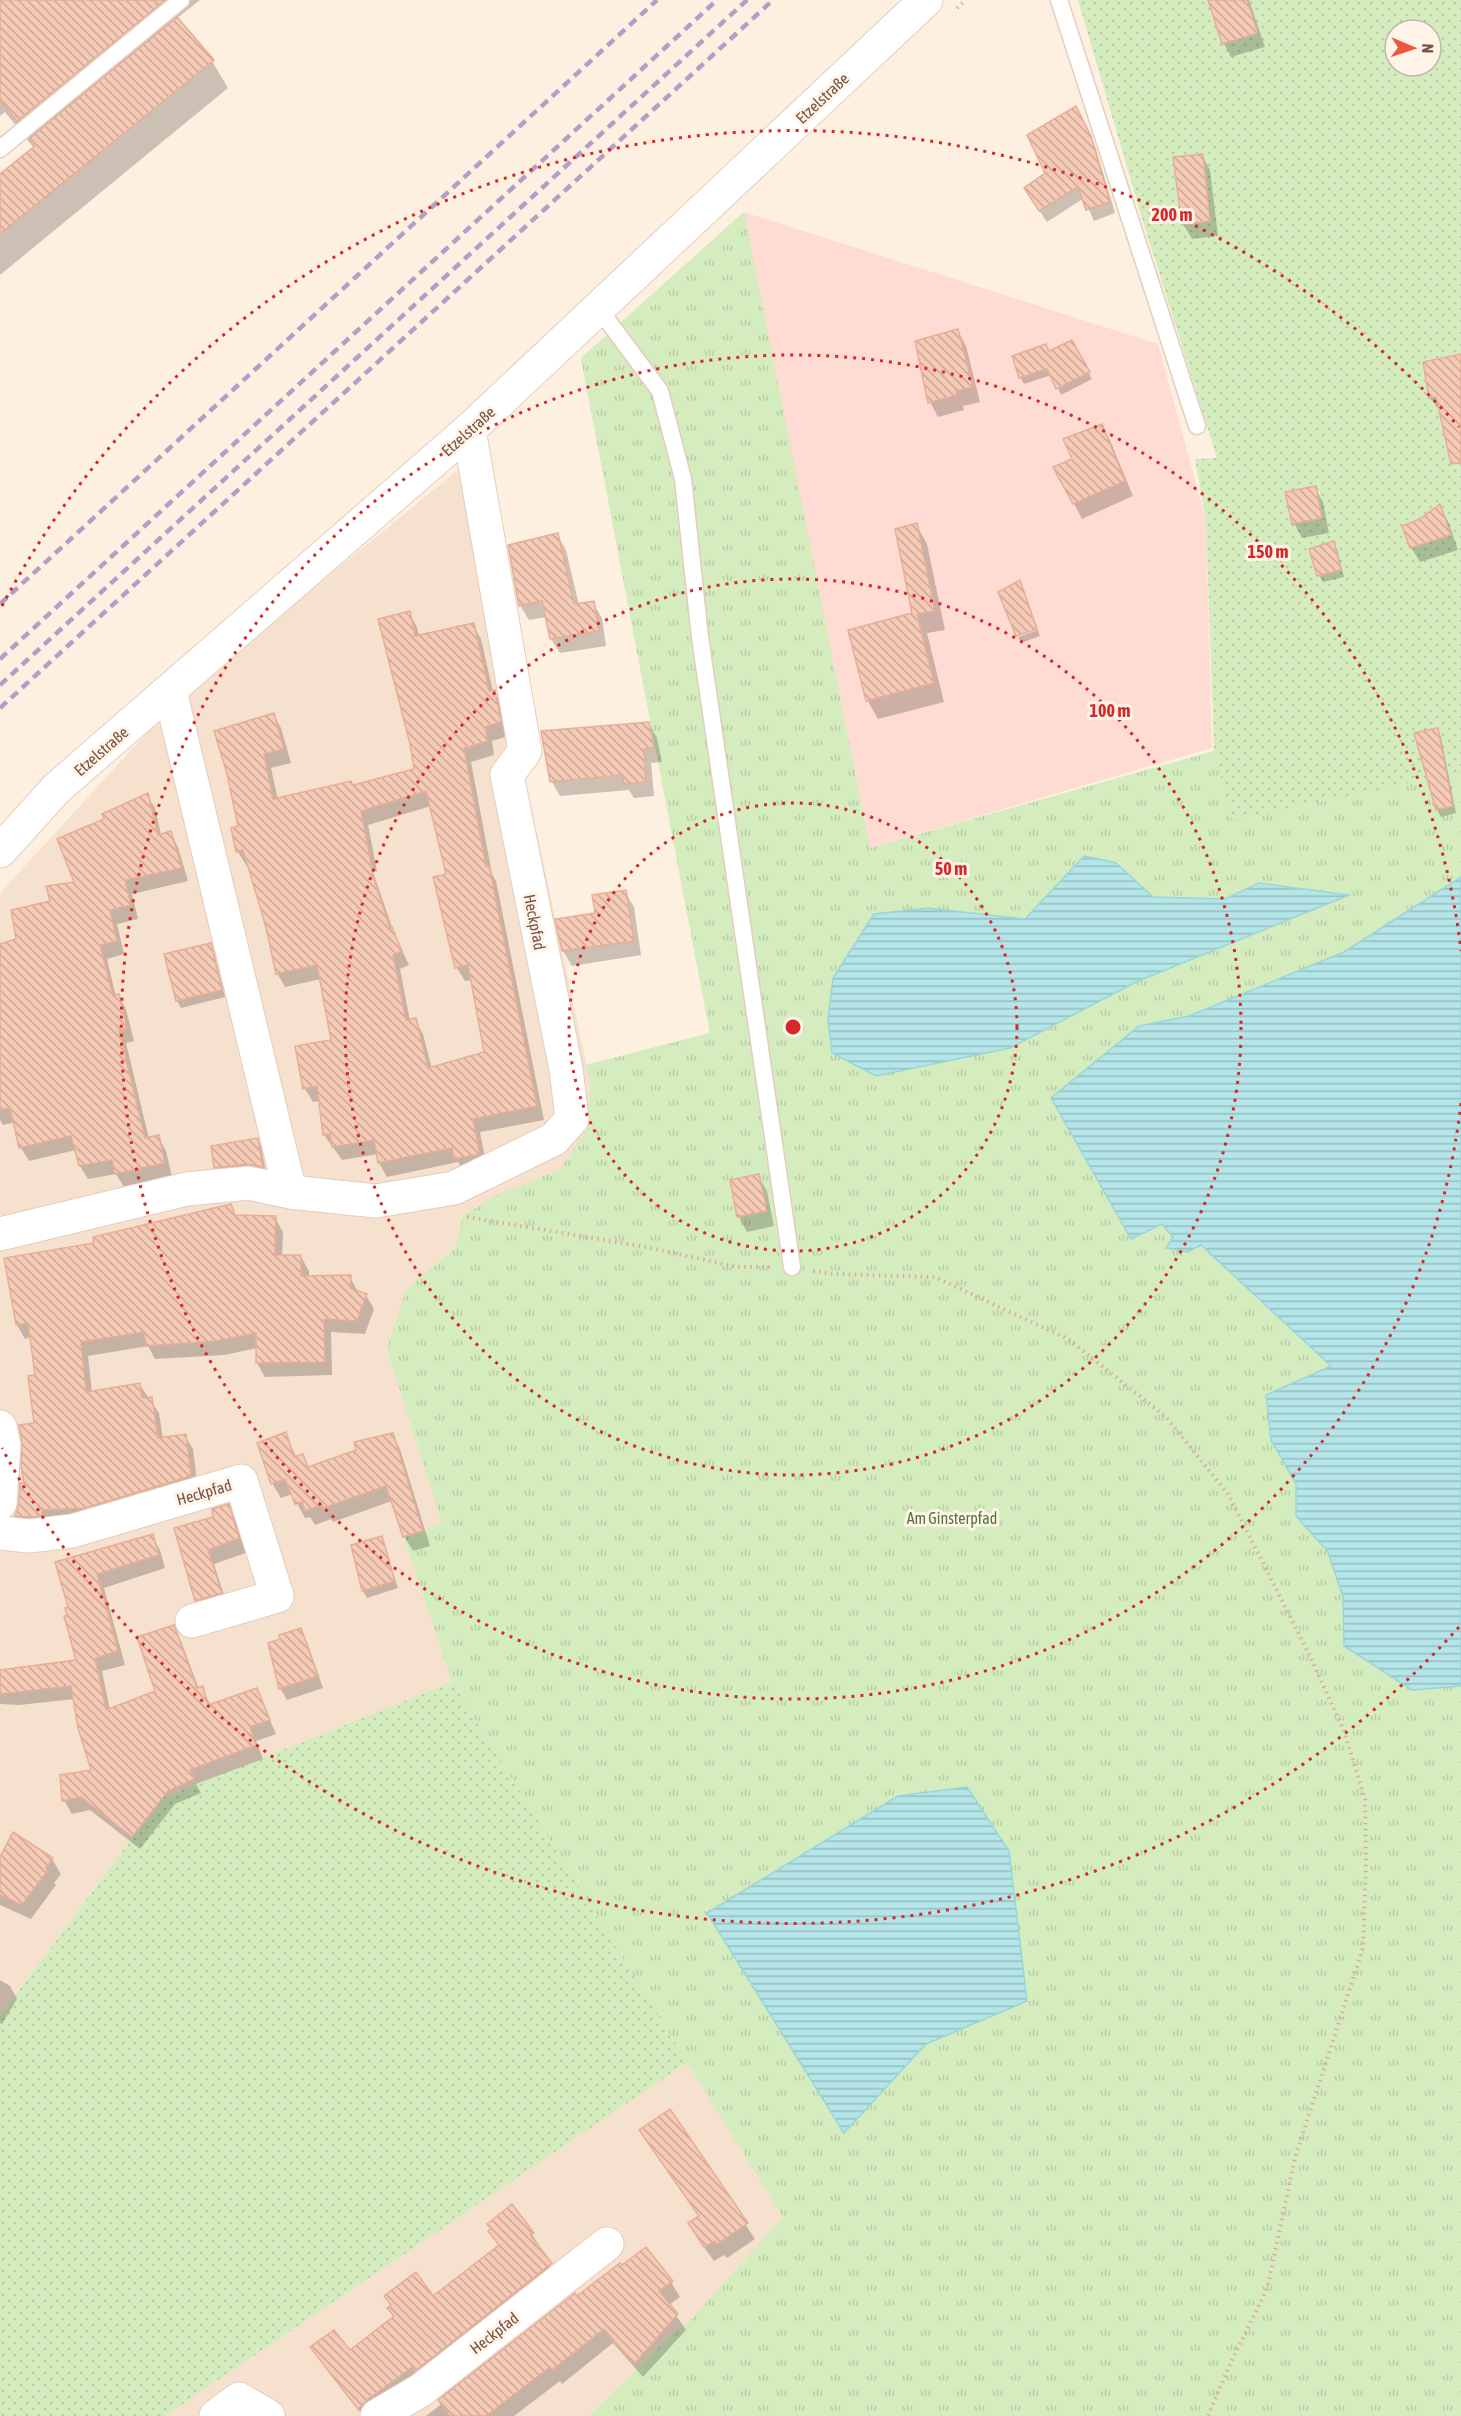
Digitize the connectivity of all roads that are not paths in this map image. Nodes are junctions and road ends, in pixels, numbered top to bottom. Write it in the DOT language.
graph roads {
  1 [pos="182,0"];
  2 [pos="926,0"];
  3 [pos="1059,0"];
  4 [pos="0,148"];
  5 [pos="599,309"];
  6 [pos="1197,426"];
  7 [pos="470,430"];
  8 [pos="171,692"];
  9 [pos="0,851"];
  10 [pos="290,1192"];
  11 [pos="0,1234"];
  12 [pos="792,1267"];
  13 [pos="0,1427"];
  14 [pos="0,1503"];
  15 [pos="0,1533"];
  16 [pos="192,1621"];
  17 [pos="607,2244"];
  18 [pos="216,2416"];
  19 [pos="267,2416"];
  20 [pos="377,2416"];
  1 -- 4 [label="lane"];
  2 -- 5 [label="street, Etzelstraße"];
  3 -- 6 [label="lane"];
  5 -- 7 [label="street, Etzelstraße"];
  5 -- 12 [label="lane"];
  7 -- 8 [label="street, Etzelstraße"];
  7 -- 10 [label="street, Heckpfad"];
  8 -- 9 [label="street, Etzelstraße"];
  8 -- 10 [label="street"];
  10 -- 11 [label="street, Heckpfad"];
  13 -- 14 [label="street"];
  15 -- 16 [label="street, Heckpfad"];
  17 -- 20 [label="street, Heckpfad"];
  18 -- 19 [label="street"];
}
